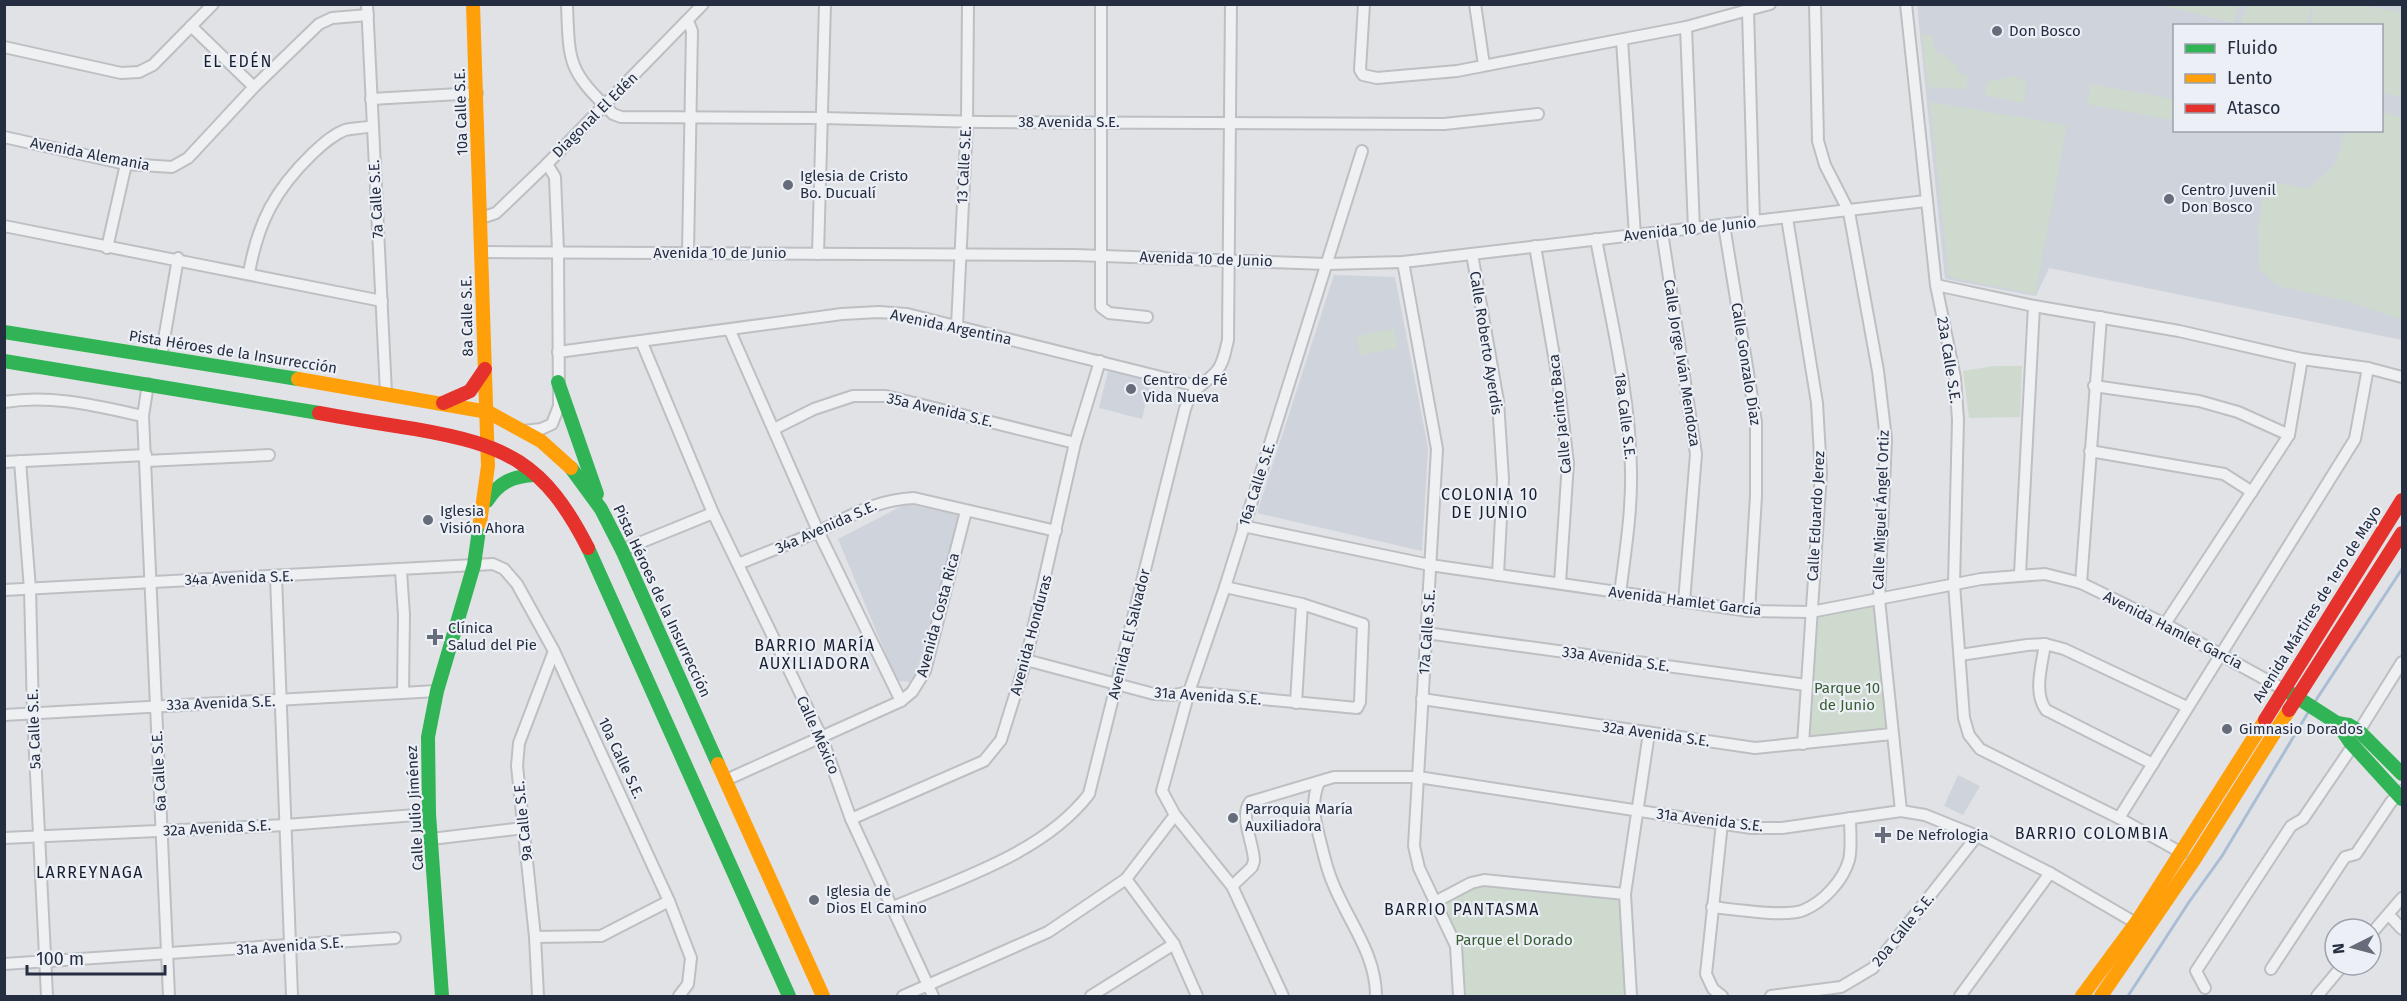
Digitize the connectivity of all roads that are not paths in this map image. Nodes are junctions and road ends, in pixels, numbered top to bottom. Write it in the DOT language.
graph roads {
  1 [pos="473,4"];
  2 [pos="567,4"];
  3 [pos="703,4"];
  4 [pos="825,4"];
  5 [pos="968,4"];
  6 [pos="1101,4"];
  7 [pos="1231,4"];
  8 [pos="1364,4"];
  9 [pos="1474,4"];
  10 [pos="1770,4"];
  11 [pos="1815,4"];
  12 [pos="1906,4"];
  13 [pos="206,7"];
  14 [pos="368,10"];
  15 [pos="1748,10"];
  16 [pos="688,21"];
  17 [pos="191,26"];
  18 [pos="1686,27"];
  19 [pos="1622,40"];
  20 [pos="4,47"];
  21 [pos="1484,65"];
  22 [pos="254,87"];
  23 [pos="477,93"];
  24 [pos="371,99"];
  25 [pos="604,105"];
  26 [pos="1538,114"];
  27 [pos="691,118"];
  28 [pos="822,118"];
  29 [pos="967,121"];
  30 [pos="1100,122"];
  31 [pos="1228,122"];
  32 [pos="373,126"];
  33 [pos="4,136"];
  34 [pos="1362,151"];
  35 [pos="126,164"];
  36 [pos="547,164"];
  37 [pos="1926,201"];
  38 [pos="1849,212"];
  39 [pos="481,218"];
  40 [pos="1787,218"];
  41 [pos="1754,222"];
  42 [pos="1724,225"];
  43 [pos="4,226"];
  44 [pos="1694,228"];
  45 [pos="1662,232"];
  46 [pos="1635,235"];
  47 [pos="1596,239"];
  48 [pos="1535,246"];
  49 [pos="107,248"];
  50 [pos="558,251"];
  51 [pos="483,252"];
  52 [pos="688,253"];
  53 [pos="818,254"];
  54 [pos="1472,254"];
  55 [pos="959,255"];
  56 [pos="1100,255"];
  57 [pos="178,258"];
  58 [pos="1229,258"];
  59 [pos="1403,262"];
  60 [pos="1328,264"];
  61 [pos="249,273"];
  62 [pos="1936,285"];
  63 [pos="382,301"];
  64 [pos="2034,306"];
  65 [pos="1147,317"];
  66 [pos="2101,317"];
  67 [pos="957,326"];
  68 [pos="730,331"];
  69 [pos="4,332"];
  70 [pos="642,343"];
  71 [pos="558,352"];
  72 [pos="160,357"];
  73 [pos="2302,359"];
  74 [pos="4,361"];
  75 [pos="1100,362"];
  76 [pos="2368,368"];
  77 [pos="485,369"];
  78 [pos="2403,377"];
  79 [pos="558,382"];
  80 [pos="148,384"];
  81 [pos="1197,386"];
  82 [pos="2094,386"];
  83 [pos="386,393"];
  84 [pos="4,402"];
  85 [pos="443,403"];
  86 [pos="488,412"];
  87 [pos="143,416"];
  88 [pos="774,429"];
  89 [pos="524,431"];
  90 [pos="2289,435"];
  91 [pos="1075,443"];
  92 [pos="489,445"];
  93 [pos="2090,451"];
  94 [pos="269,455"];
  95 [pos="146,458"];
  96 [pos="20,461"];
  97 [pos="4,462"];
  98 [pos="535,475"];
  99 [pos="2252,492"];
  100 [pos="2403,500"];
  101 [pos="484,506"];
  102 [pos="602,509"];
  103 [pos="966,511"];
  104 [pos="713,513"];
  105 [pos="1243,526"];
  106 [pos="818,531"];
  107 [pos="1056,531"];
  108 [pos="2403,533"];
  109 [pos="622,550"];
  110 [pos="738,564"];
  111 [pos="474,565"];
  112 [pos="1430,565"];
  113 [pos="401,571"];
  114 [pos="2020,574"];
  115 [pos="1498,575"];
  116 [pos="276,577"];
  117 [pos="152,582"];
  118 [pos="1560,583"];
  119 [pos="1954,584"];
  120 [pos="2081,584"];
  121 [pos="1225,587"];
  122 [pos="30,589"];
  123 [pos="4,590"];
  124 [pos="1620,594"];
  125 [pos="1878,599"];
  126 [pos="1684,602"];
  127 [pos="1302,604"];
  128 [pos="1749,611"];
  129 [pos="1811,612"];
  130 [pos="2165,624"];
  131 [pos="1426,633"];
  132 [pos="2045,644"];
  133 [pos="554,651"];
  134 [pos="2221,654"];
  135 [pos="1960,655"];
  136 [pos="1026,660"];
  137 [pos="2402,666"];
  138 [pos="1117,684"];
  139 [pos="1806,686"];
  140 [pos="2283,688"];
  141 [pos="437,691"];
  142 [pos="1189,692"];
  143 [pos="403,693"];
  144 [pos="1422,699"];
  145 [pos="279,701"];
  146 [pos="901,701"];
  147 [pos="1296,703"];
  148 [pos="156,706"];
  149 [pos="2311,706"];
  150 [pos="2187,707"];
  151 [pos="33,713"];
  152 [pos="4,715"];
  153 [pos="1648,733"];
  154 [pos="1892,734"];
  155 [pos="822,738"];
  156 [pos="2357,738"];
  157 [pos="1803,744"];
  158 [pos="2153,764"];
  159 [pos="2403,774"];
  160 [pos="1418,777"];
  161 [pos="726,780"];
  162 [pos="1318,782"];
  163 [pos="2401,795"];
  164 [pos="1637,810"];
  165 [pos="1901,811"];
  166 [pos="429,814"];
  167 [pos="1175,815"];
  168 [pos="1850,818"];
  169 [pos="2119,818"];
  170 [pos="851,819"];
  171 [pos="1722,823"];
  172 [pos="286,825"];
  173 [pos="524,828"];
  174 [pos="162,831"];
  175 [pos="39,836"];
  176 [pos="1977,836"];
  177 [pos="4,838"];
  178 [pos="431,839"];
  179 [pos="2182,853"];
  180 [pos="2050,873"];
  181 [pos="1125,879"];
  182 [pos="1232,886"];
  183 [pos="1625,894"];
  184 [pos="2403,898"];
  185 [pos="1437,901"];
  186 [pos="669,902"];
  187 [pos="1712,907"];
  188 [pos="891,908"];
  189 [pos="2390,915"];
  190 [pos="2383,922"];
  191 [pos="2141,927"];
  192 [pos="2403,929"];
  193 [pos="535,937"];
  194 [pos="395,938"];
  195 [pos="1174,944"];
  196 [pos="290,947"];
  197 [pos="166,954"];
  198 [pos="46,961"];
  199 [pos="4,964"];
  200 [pos="2271,969"];
  201 [pos="2333,977"];
  202 [pos="928,985"];
  203 [pos="2205,988"];
  204 [pos="1110,992"];
  205 [pos="47,996"];
  206 [pos="169,996"];
  207 [pos="292,996"];
  208 [pos="442,996"];
  209 [pos="538,996"];
  210 [pos="679,996"];
  211 [pos="789,996"];
  212 [pos="823,996"];
  213 [pos="903,996"];
  214 [pos="933,996"];
  215 [pos="1091,996"];
  216 [pos="1197,996"];
  217 [pos="1283,996"];
  218 [pos="1376,996"];
  219 [pos="1459,996"];
  220 [pos="1630,996"];
  221 [pos="1722,996"];
  222 [pos="1772,996"];
  223 [pos="1960,996"];
  224 [pos="2082,996"];
  225 [pos="2101,996"];
  226 [pos="2317,996"];
  1 -- 23 [label="main road, 10a Calle S.E."];
  2 -- 25 [label="street"];
  3 -- 16 [label="street, Diagonal El Edén"];
  4 -- 28 [label="street"];
  5 -- 29 [label="street, 13 Calle S.E."];
  6 -- 30 [label="street"];
  7 -- 31 [label="street, Avenida El Salvador"];
  8 -- 21 [label="street"];
  9 -- 21 [label="street"];
  10 -- 15 [label="street"];
  11 -- 38 [label="street, Calle Miguel Ángel Ortiz"];
  12 -- 37 [label="street, 23a Calle S.E."];
  13 -- 17 [label="street"];
  14 -- 22 [label="street, Avenida Alemania"];
  14 -- 24 [label="street, 7a Calle S.E."];
  15 -- 18 [label="street"];
  15 -- 41 [label="street"];
  16 -- 25 [label="street, Diagonal El Edén"];
  16 -- 27 [label="street"];
  17 -- 20 [label="street"];
  17 -- 22 [label="street"];
  18 -- 19 [label="street"];
  18 -- 44 [label="street"];
  19 -- 21 [label="street"];
  19 -- 46 [label="street"];
  22 -- 35 [label="street, Avenida Alemania"];
  23 -- 24 [label="street"];
  23 -- 39 [label="main road, 10a Calle S.E."];
  24 -- 32 [label="street, 7a Calle S.E."];
  25 -- 27 [label="street, 38 Avenida S.E."];
  25 -- 36 [label="street, Diagonal El Edén"];
  26 -- 31 [label="street, 38 Avenida S.E."];
  27 -- 28 [label="street, 38 Avenida S.E."];
  27 -- 52 [label="street"];
  28 -- 29 [label="street, 38 Avenida S.E."];
  28 -- 53 [label="street"];
  29 -- 30 [label="street, 38 Avenida S.E."];
  29 -- 55 [label="street, 13 Calle S.E."];
  30 -- 31 [label="street, 38 Avenida S.E."];
  30 -- 56 [label="street"];
  31 -- 58 [label="street, Avenida El Salvador"];
  32 -- 61 [label="street"];
  32 -- 63 [label="street, 7a Calle S.E."];
  33 -- 35 [label="street, Avenida Alemania"];
  34 -- 60 [label="street, 16a Calle S.E."];
  35 -- 49 [label="street"];
  36 -- 39 [label="street, Diagonal El Edén"];
  36 -- 50 [label="street"];
  37 -- 38 [label="street, Avenida 10 de Junio"];
  37 -- 62 [label="street, 23a Calle S.E."];
  38 -- 40 [label="street, Avenida 10 de Junio"];
  38 -- 125 [label="street, Calle Miguel Ángel Ortiz"];
  39 -- 51 [label="main road, 8a Calle S.E."];
  40 -- 41 [label="street, Avenida 10 de Junio"];
  40 -- 129 [label="street, Calle Eduardo Jerez"];
  41 -- 42 [label="street, Avenida 10 de Junio"];
  42 -- 44 [label="street, Avenida 10 de Junio"];
  42 -- 128 [label="street, Calle Gonzalo Díaz"];
  43 -- 49 [label="street"];
  44 -- 45 [label="street, Avenida 10 de Junio"];
  45 -- 46 [label="street, Avenida 10 de Junio"];
  45 -- 126 [label="street, Calle Jorge Iván Mendoza"];
  46 -- 47 [label="street, Avenida 10 de Junio"];
  47 -- 48 [label="street, Avenida 10 de Junio"];
  47 -- 124 [label="street, 18a Calle S.E."];
  48 -- 54 [label="street, Avenida 10 de Junio"];
  48 -- 118 [label="street, Calle Jacinto Baca"];
  49 -- 57 [label="street"];
  50 -- 51 [label="street, Avenida 10 de Junio"];
  50 -- 52 [label="street, Avenida 10 de Junio"];
  50 -- 71 [label="street"];
  51 -- 77 [label="main road, 8a Calle S.E."];
  52 -- 53 [label="street, Avenida 10 de Junio"];
  53 -- 55 [label="street, Avenida 10 de Junio"];
  54 -- 59 [label="street, Avenida 10 de Junio"];
  54 -- 115 [label="street, Calle Roberto Ayerdis"];
  55 -- 56 [label="street, Avenida 10 de Junio"];
  55 -- 67 [label="street, 13 Calle S.E."];
  56 -- 58 [label="street, Avenida 10 de Junio"];
  56 -- 65 [label="street"];
  57 -- 61 [label="street"];
  57 -- 72 [label="street"];
  58 -- 60 [label="street, Avenida 10 de Junio"];
  58 -- 81 [label="street, Avenida El Salvador"];
  59 -- 60 [label="street, Avenida 10 de Junio"];
  59 -- 112 [label="street, 17a Calle S.E."];
  60 -- 105 [label="street, 16a Calle S.E."];
  61 -- 63 [label="street"];
  62 -- 64 [label="street"];
  62 -- 119 [label="street, 23a Calle S.E."];
  63 -- 83 [label="street, 7a Calle S.E."];
  64 -- 66 [label="street"];
  64 -- 114 [label="street"];
  66 -- 73 [label="street"];
  66 -- 82 [label="street"];
  67 -- 68 [label="street, Avenida Argentina"];
  67 -- 75 [label="street, Avenida Argentina"];
  68 -- 70 [label="street, Avenida Argentina"];
  68 -- 88 [label="street"];
  69 -- 72 [label="main road, Pista Héroes de la Insurrección"];
  70 -- 71 [label="street, Avenida Argentina"];
  70 -- 104 [label="street, Calle México"];
  71 -- 79 [label="street"];
  72 -- 83 [label="main road, Pista Héroes de la Insurrección"];
  73 -- 76 [label="street"];
  73 -- 90 [label="street"];
  74 -- 80 [label="main road"];
  75 -- 81 [label="street, Avenida Argentina"];
  75 -- 91 [label="street, Avenida Honduras"];
  76 -- 78 [label="street"];
  76 -- 134 [label="street"];
  77 -- 85 [label="main road"];
  77 -- 86 [label="main road, 8a Calle S.E."];
  79 -- 89 [label="street"];
  79 -- 102 [label="main road"];
  80 -- 87 [label="street, 6a Calle S.E."];
  80 -- 92 [label="main road"];
  81 -- 138 [label="street, Avenida El Salvador"];
  82 -- 90 [label="street"];
  82 -- 93 [label="street"];
  83 -- 85 [label="main road, Pista Héroes de la Insurrección"];
  84 -- 87 [label="street"];
  85 -- 86 [label="main road, Pista Héroes de la Insurrección"];
  86 -- 89 [label="main road, Pista Héroes de la Insurrección"];
  86 -- 92 [label="main road, 8a Calle S.E."];
  87 -- 95 [label="street, 6a Calle S.E."];
  88 -- 91 [label="street, 35a Avenida S.E."];
  88 -- 106 [label="street"];
  89 -- 102 [label="main road, Pista Héroes de la Insurrección"];
  90 -- 99 [label="street"];
  91 -- 107 [label="street, Avenida Honduras"];
  92 -- 98 [label="main road"];
  92 -- 101 [label="main road, Calle Julio Jiménez"];
  93 -- 99 [label="street"];
  93 -- 120 [label="street"];
  94 -- 95 [label="street"];
  95 -- 96 [label="street"];
  95 -- 117 [label="street, 6a Calle S.E."];
  96 -- 97 [label="street"];
  96 -- 122 [label="street, 5a Calle S.E."];
  98 -- 101 [label="main road"];
  98 -- 211 [label="main road"];
  99 -- 130 [label="street"];
  100 -- 140 [label="main road, Avenida Mártires de 1ero de Mayo"];
  101 -- 111 [label="main road, Calle Julio Jiménez"];
  102 -- 109 [label="main road, Pista Héroes de la Insurrección"];
  103 -- 106 [label="street, 34a Avenida S.E."];
  103 -- 107 [label="street, 34a Avenida S.E."];
  103 -- 146 [label="street, Avenida Costa Rica"];
  104 -- 109 [label="street"];
  104 -- 110 [label="street, Calle México"];
  105 -- 112 [label="street, Avenida Hamlet García"];
  105 -- 121 [label="street, 16a Calle S.E."];
  106 -- 110 [label="street, 34a Avenida S.E."];
  106 -- 146 [label="street"];
  107 -- 136 [label="street, Avenida Honduras"];
  108 -- 149 [label="main road"];
  109 -- 161 [label="main road, Pista Héroes de la Insurrección"];
  110 -- 155 [label="street, Calle México"];
  111 -- 113 [label="street, 34a Avenida S.E."];
  111 -- 133 [label="street, 10a Calle S.E."];
  111 -- 141 [label="main road, Calle Julio Jiménez"];
  112 -- 115 [label="street, Avenida Hamlet García"];
  112 -- 131 [label="street, 17a Calle S.E."];
  113 -- 116 [label="street, 34a Avenida S.E."];
  113 -- 143 [label="street"];
  114 -- 119 [label="street, Avenida Hamlet García"];
  114 -- 120 [label="street, Avenida Hamlet García"];
  115 -- 118 [label="street, Avenida Hamlet García"];
  116 -- 117 [label="street, 34a Avenida S.E."];
  116 -- 145 [label="street"];
  117 -- 122 [label="street, 34a Avenida S.E."];
  117 -- 148 [label="street, 6a Calle S.E."];
  118 -- 124 [label="street, Avenida Hamlet García"];
  119 -- 125 [label="street, Avenida Hamlet García"];
  119 -- 135 [label="street, 23a Calle S.E."];
  120 -- 130 [label="street, Avenida Hamlet García"];
  121 -- 127 [label="street"];
  121 -- 142 [label="street, 16a Calle S.E."];
  122 -- 123 [label="street, 34a Avenida S.E."];
  122 -- 151 [label="street, 5a Calle S.E."];
  124 -- 126 [label="street, Avenida Hamlet García"];
  125 -- 129 [label="street, Avenida Hamlet García"];
  125 -- 154 [label="street, Calle Miguel Ángel Ortiz"];
  126 -- 128 [label="street, Avenida Hamlet García"];
  127 -- 147 [label="street"];
  127 -- 147 [label="street, 31a Avenida S.E."];
  128 -- 129 [label="street, Avenida Hamlet García"];
  129 -- 139 [label="street, Calle Eduardo Jerez"];
  130 -- 134 [label="street, Avenida Hamlet García"];
  131 -- 139 [label="street, 33a Avenida S.E."];
  131 -- 144 [label="street, 17a Calle S.E."];
  132 -- 135 [label="street"];
  132 -- 150 [label="street"];
  132 -- 158 [label="street"];
  133 -- 173 [label="street, 9a Calle S.E."];
  133 -- 186 [label="street, 10a Calle S.E."];
  134 -- 140 [label="street, Avenida Hamlet García"];
  134 -- 150 [label="street"];
  135 -- 169 [label="street, 23a Calle S.E."];
  136 -- 138 [label="street, 31a Avenida S.E."];
  136 -- 170 [label="street, Avenida Honduras"];
  137 -- 156 [label="street"];
  138 -- 142 [label="street, 31a Avenida S.E."];
  138 -- 188 [label="street, Avenida El Salvador"];
  139 -- 157 [label="street, Calle Eduardo Jerez"];
  140 -- 149 [label="main road"];
  140 -- 179 [label="main road, Avenida Mártires de 1ero de Mayo"];
  141 -- 143 [label="street, 33a Avenida S.E."];
  141 -- 166 [label="main road, Calle Julio Jiménez"];
  142 -- 147 [label="street, 31a Avenida S.E."];
  142 -- 167 [label="street, 16a Calle S.E."];
  143 -- 145 [label="street, 33a Avenida S.E."];
  144 -- 153 [label="street, 32a Avenida S.E."];
  144 -- 160 [label="street, 17a Calle S.E."];
  145 -- 148 [label="street, 33a Avenida S.E."];
  145 -- 172 [label="street"];
  146 -- 155 [label="street, Avenida Costa Rica"];
  148 -- 151 [label="street, 33a Avenida S.E."];
  148 -- 174 [label="street, 6a Calle S.E."];
  149 -- 156 [label="main road"];
  149 -- 191 [label="main road, Avenida Mártires de 1ero de Mayo"];
  150 -- 158 [label="street"];
  151 -- 152 [label="street, 33a Avenida S.E."];
  151 -- 175 [label="street, 5a Calle S.E."];
  153 -- 157 [label="street, 32a Avenida S.E."];
  153 -- 164 [label="street"];
  154 -- 157 [label="street, 32a Avenida S.E."];
  154 -- 165 [label="street, Calle Miguel Ángel Ortiz"];
  155 -- 161 [label="street, Avenida Costa Rica"];
  155 -- 170 [label="street, Calle México"];
  156 -- 159 [label="main road"];
  156 -- 163 [label="main road"];
  156 -- 203 [label="street"];
  158 -- 169 [label="street"];
  160 -- 162 [label="street, 31a Avenida S.E."];
  160 -- 164 [label="street, 31a Avenida S.E."];
  160 -- 185 [label="street, 17a Calle S.E."];
  161 -- 212 [label="main road, Pista Héroes de la Insurrección"];
  162 -- 182 [label="street, 31a Avenida S.E."];
  162 -- 218 [label="street"];
  163 -- 200 [label="street"];
  164 -- 171 [label="street, 31a Avenida S.E."];
  164 -- 183 [label="street"];
  165 -- 168 [label="street, 31a Avenida S.E."];
  165 -- 176 [label="street, 31a Avenida S.E."];
  166 -- 172 [label="street, 32a Avenida S.E."];
  166 -- 178 [label="main road, Calle Julio Jiménez"];
  167 -- 181 [label="street"];
  167 -- 182 [label="street, 16a Calle S.E."];
  168 -- 171 [label="street, 31a Avenida S.E."];
  168 -- 187 [label="street"];
  169 -- 179 [label="street"];
  170 -- 188 [label="street, Calle México"];
  171 -- 187 [label="street"];
  172 -- 174 [label="street, 32a Avenida S.E."];
  172 -- 196 [label="street"];
  173 -- 178 [label="street"];
  173 -- 193 [label="street, 9a Calle S.E."];
  174 -- 175 [label="street, 32a Avenida S.E."];
  174 -- 197 [label="street, 6a Calle S.E."];
  175 -- 177 [label="street, 32a Avenida S.E."];
  175 -- 198 [label="street, 5a Calle S.E."];
  176 -- 180 [label="street, 31a Avenida S.E."];
  176 -- 222 [label="street, 20a Calle S.E."];
  178 -- 208 [label="main road, Calle Julio Jiménez"];
  179 -- 191 [label="main road, Avenida Mártires de 1ero de Mayo"];
  180 -- 191 [label="street, 31a Avenida S.E."];
  180 -- 223 [label="street"];
  181 -- 195 [label="street"];
  181 -- 202 [label="street"];
  182 -- 217 [label="street, 16a Calle S.E."];
  183 -- 185 [label="street"];
  183 -- 220 [label="street"];
  184 -- 189 [label="street"];
  185 -- 219 [label="street, 17a Calle S.E."];
  186 -- 193 [label="street"];
  186 -- 210 [label="street, 10a Calle S.E."];
  187 -- 221 [label="street"];
  188 -- 202 [label="street, Calle México"];
  189 -- 190 [label="street"];
  189 -- 192 [label="street"];
  191 -- 224 [label="main road, Avenida Mártires de 1ero de Mayo"];
  191 -- 225 [label="main road, Avenida Mártires de 1ero de Mayo"];
  193 -- 209 [label="street, 9a Calle S.E."];
  194 -- 196 [label="street, 31a Avenida S.E."];
  195 -- 204 [label="street"];
  195 -- 216 [label="street"];
  196 -- 197 [label="street, 31a Avenida S.E."];
  196 -- 207 [label="street"];
  197 -- 198 [label="street, 31a Avenida S.E."];
  197 -- 206 [label="street, 6a Calle S.E."];
  198 -- 199 [label="street, 31a Avenida S.E."];
  198 -- 205 [label="street, 5a Calle S.E."];
  201 -- 226 [label="street"];
  202 -- 213 [label="street"];
  202 -- 214 [label="street, Calle México"];
  204 -- 215 [label="street"];
}
